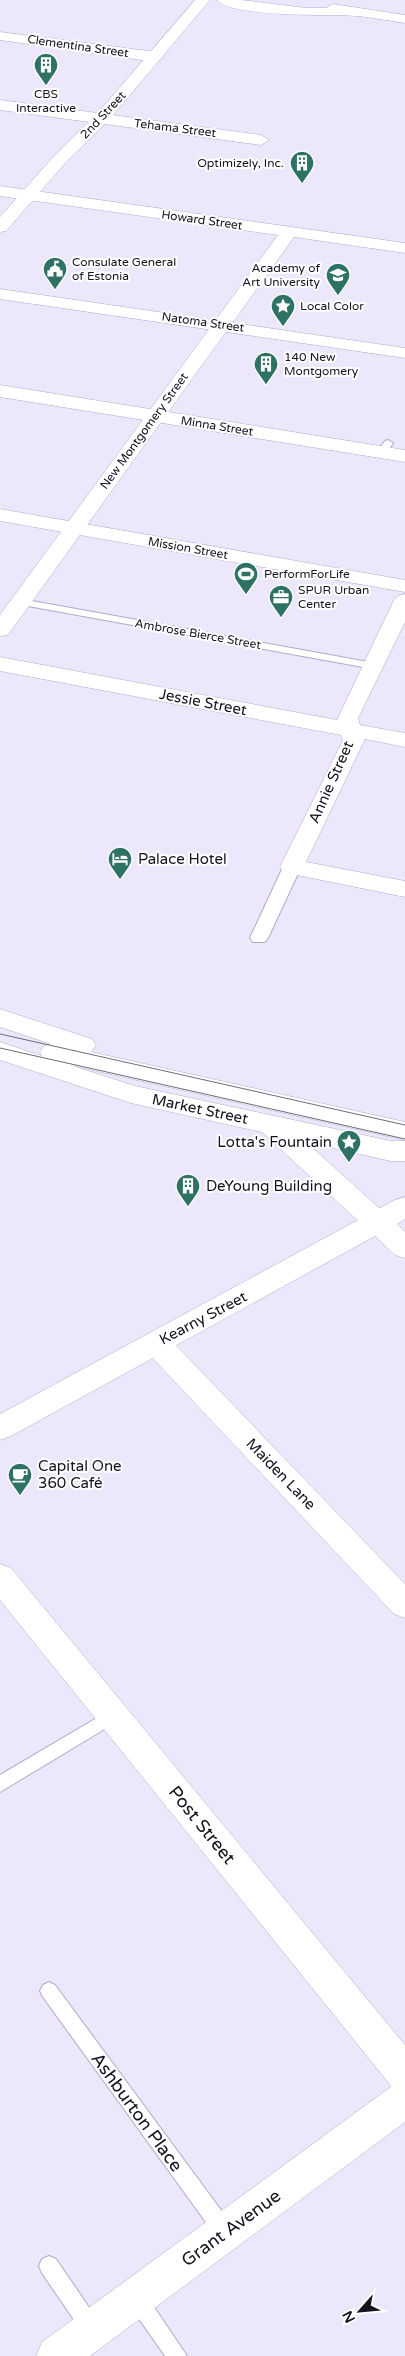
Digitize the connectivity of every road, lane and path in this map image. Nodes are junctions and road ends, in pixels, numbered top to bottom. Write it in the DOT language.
graph roads {
  1 [pos="203,0"];
  2 [pos="224,0"];
  3 [pos="282,0"];
  4 [pos="352,13"];
  5 [pos="405,19"];
  6 [pos="0,36"];
  7 [pos="156,57"];
  8 [pos="0,105"];
  9 [pos="102,118"];
  10 [pos="261,140"];
  11 [pos="0,191"];
  12 [pos="25,199"];
  13 [pos="0,200"];
  14 [pos="0,227"];
  15 [pos="288,232"];
  16 [pos="405,248"];
  17 [pos="0,294"];
  18 [pos="221,324"];
  19 [pos="405,353"];
  20 [pos="0,391"];
  21 [pos="156,416"];
  22 [pos="405,456"];
  23 [pos="0,515"];
  24 [pos="73,528"];
  25 [pos="405,586"];
  26 [pos="405,600"];
  27 [pos="21,602"];
  28 [pos="0,630"];
  29 [pos="0,664"];
  30 [pos="374,666"];
  31 [pos="350,730"];
  32 [pos="405,740"];
  33 [pos="292,867"];
  34 [pos="405,889"];
  35 [pos="259,938"];
  36 [pos="0,1018"];
  37 [pos="0,1040"];
  38 [pos="0,1051"];
  39 [pos="237,1093"];
  40 [pos="271,1125"];
  41 [pos="405,1131"];
  42 [pos="405,1151"];
  43 [pos="405,1207"];
  44 [pos="378,1223"];
  45 [pos="405,1248"];
  46 [pos="156,1343"];
  47 [pos="0,1428"];
  48 [pos="0,1577"];
  49 [pos="405,1605"];
  50 [pos="112,1716"];
  51 [pos="0,1784"];
  52 [pos="49,1991"];
  53 [pos="405,2074"];
  54 [pos="405,2099"];
  55 [pos="225,2232"];
  56 [pos="49,2266"];
  57 [pos="136,2297"];
  58 [pos="92,2330"];
  59 [pos="56,2356"];
  60 [pos="177,2356"];
  1 -- 7 [label="street, 2nd Street"];
  2 -- 4 [label="street"];
  3 -- 4 [label="street"];
  4 -- 5 [label="street"];
  6 -- 7 [label="street, Clementina Street"];
  7 -- 9 [label="street, 2nd Street"];
  8 -- 9 [label="street, Tehama Street"];
  9 -- 10 [label="street, Tehama Street"];
  9 -- 12 [label="street, 2nd Street"];
  11 -- 12 [label="street, Howard Street"];
  12 -- 13 [label="street"];
  12 -- 14 [label="street, 2nd Street"];
  12 -- 15 [label="street, Howard Street"];
  15 -- 16 [label="street, Howard Street"];
  15 -- 18 [label="street, New Montgomery Street"];
  17 -- 18 [label="street, Natoma Street"];
  18 -- 19 [label="street, Natoma Street"];
  18 -- 21 [label="street, New Montgomery Street"];
  20 -- 21 [label="street, Minna Street"];
  21 -- 22 [label="street, Minna Street"];
  21 -- 24 [label="street, New Montgomery Street"];
  23 -- 24 [label="street, Mission Street"];
  24 -- 25 [label="street, Mission Street"];
  24 -- 27 [label="street, New Montgomery Street"];
  26 -- 30 [label="street, Annie Street"];
  27 -- 28 [label="street, New Montgomery Street"];
  27 -- 30 [label="lane, Ambrose Bierce Street"];
  29 -- 31 [label="street, Jessie Street"];
  30 -- 31 [label="street, Annie Street"];
  31 -- 32 [label="street, Jessie Street"];
  31 -- 33 [label="street, Annie Street"];
  33 -- 34 [label="street"];
  33 -- 35 [label="street, Annie Street"];
  36 -- 39 [label="street, Market Street"];
  37 -- 39 [label="street, Market Street"];
  38 -- 40 [label="street, Market Street"];
  39 -- 41 [label="street, Market Street"];
  40 -- 42 [label="street, Market Street"];
  40 -- 44 [label="street"];
  43 -- 44 [label="street, Kearny Street"];
  44 -- 45 [label="street"];
  44 -- 46 [label="street, Kearny Street"];
  46 -- 47 [label="street, Kearny Street"];
  46 -- 49 [label="street, Maiden Lane"];
  48 -- 50 [label="street, Post Street"];
  50 -- 51 [label="lane"];
  50 -- 53 [label="street, Post Street"];
  52 -- 55 [label="lane, Ashburton Place"];
  54 -- 55 [label="street, Grant Avenue"];
  55 -- 57 [label="street, Grant Avenue"];
  56 -- 58 [label="lane"];
  57 -- 58 [label="street, Grant Avenue"];
  57 -- 60 [label="lane"];
  58 -- 59 [label="street, Grant Avenue"];
}
